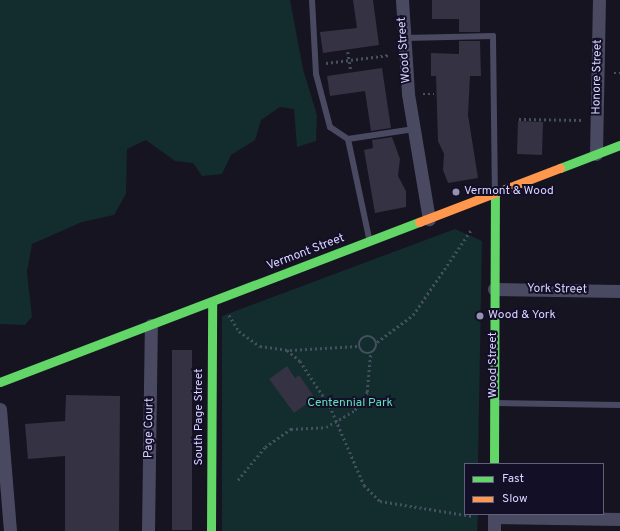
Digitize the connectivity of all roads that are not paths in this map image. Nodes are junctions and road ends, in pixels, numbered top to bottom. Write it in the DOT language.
graph roads {
  1 [pos="312,0"];
  2 [pos="402,0"];
  3 [pos="599,0"];
  4 [pos="404,38"];
  5 [pos="414,129"];
  6 [pos="348,139"];
  7 [pos="620,145"];
  8 [pos="596,154"];
  9 [pos="495,194"];
  10 [pos="429,219"];
  11 [pos="370,242"];
  12 [pos="494,289"];
  13 [pos="620,291"];
  14 [pos="212,302"];
  15 [pos="151,325"];
  16 [pos="0,382"];
  17 [pos="494,404"];
  18 [pos="620,405"];
  19 [pos="0,409"];
  20 [pos="494,463"];
  21 [pos="494,516"];
  22 [pos="620,519"];
  23 [pos="10,531"];
  24 [pos="148,531"];
  25 [pos="211,531"];
  26 [pos="494,531"];
  1 -- 6 [label="lane"];
  2 -- 4 [label="street, Wood Street"];
  3 -- 8 [label="street, Honore Street"];
  4 -- 5 [label="street, Wood Street"];
  4 -- 9 [label="lane"];
  5 -- 6 [label="lane"];
  5 -- 10 [label="street, Wood Street"];
  6 -- 11 [label="lane"];
  7 -- 8 [label="street, Vermont Street"];
  8 -- 9 [label="street, Vermont Street"];
  9 -- 10 [label="street, Vermont Street"];
  9 -- 12 [label="street, Wood Street"];
  10 -- 11 [label="street, Vermont Street"];
  11 -- 14 [label="street, Vermont Street"];
  12 -- 13 [label="street, York Street"];
  12 -- 17 [label="street, Wood Street"];
  14 -- 15 [label="street, Vermont Street"];
  14 -- 25 [label="street, South Page Street"];
  15 -- 16 [label="street, Vermont Street"];
  15 -- 24 [label="street, Page Court"];
  17 -- 18 [label="lane"];
  17 -- 20 [label="street, Wood Street"];
  19 -- 23 [label="street"];
  21 -- 22 [label="street"];
  21 -- 26 [label="street"];
}
